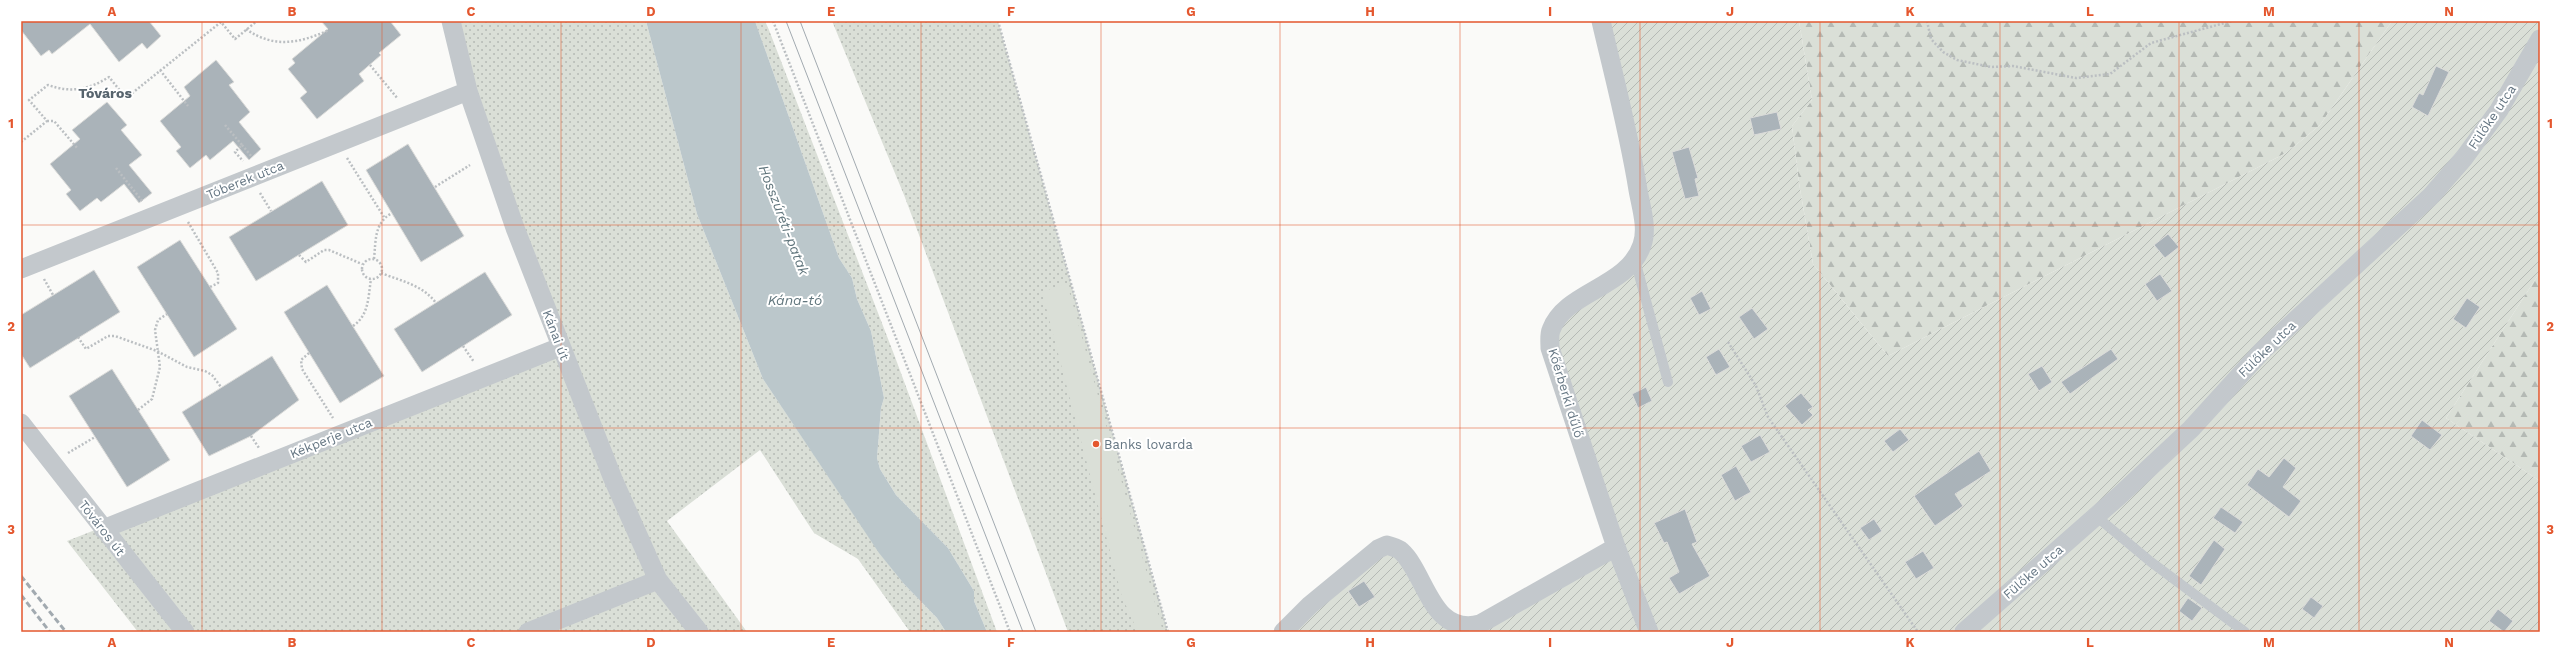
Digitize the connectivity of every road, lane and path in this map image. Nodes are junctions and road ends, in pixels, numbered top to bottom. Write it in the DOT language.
graph roads {
  1 [pos="257,21"];
  2 [pos="451,21"];
  3 [pos="773,21"];
  4 [pos="998,21"];
  5 [pos="1601,21"];
  6 [pos="1927,21"];
  7 [pos="2232,21"];
  8 [pos="246,29"];
  9 [pos="329,30"];
  10 [pos="2540,39"];
  11 [pos="370,65"];
  12 [pos="160,70"];
  13 [pos="468,91"];
  14 [pos="400,103"];
  15 [pos="188,106"];
  16 [pos="46,122"];
  17 [pos="225,125"];
  18 [pos="21,142"];
  19 [pos="242,146"];
  20 [pos="78,149"];
  21 [pos="345,155"];
  22 [pos="255,161"];
  23 [pos="246,165"];
  24 [pos="470,165"];
  25 [pos="116,168"];
  26 [pos="435,188"];
  27 [pos="258,190"];
  28 [pos="144,204"];
  29 [pos="272,212"];
  30 [pos="392,213"];
  31 [pos="185,218"];
  32 [pos="384,218"];
  33 [pos="298,255"];
  34 [pos="374,259"];
  35 [pos="1635,260"];
  36 [pos="362,264"];
  37 [pos="21,269"];
  38 [pos="381,273"];
  39 [pos="42,275"];
  40 [pos="371,280"];
  41 [pos="210,287"];
  42 [pos="53,295"];
  43 [pos="436,303"];
  44 [pos="167,314"];
  45 [pos="353,326"];
  46 [pos="78,337"];
  47 [pos="1728,342"];
  48 [pos="463,346"];
  49 [pos="560,347"];
  50 [pos="157,351"];
  51 [pos="309,353"];
  52 [pos="476,366"];
  53 [pos="1668,382"];
  54 [pos="221,387"];
  55 [pos="138,410"];
  56 [pos="335,422"];
  57 [pos="21,423"];
  58 [pos="95,437"];
  59 [pos="62,456"];
  60 [pos="2097,517"];
  61 [pos="103,529"];
  62 [pos="1616,547"];
  63 [pos="658,580"];
  64 [pos="185,632"];
  65 [pos="528,632"];
  66 [pos="699,632"];
  67 [pos="1010,632"];
  68 [pos="1168,632"];
  69 [pos="1283,632"];
  70 [pos="1649,632"];
  71 [pos="1918,632"];
  72 [pos="1964,632"];
  73 [pos="2245,632"];
  1 -- 8 [label="path"];
  2 -- 13 [label="street, Kánai út"];
  3 -- 67 [label="path"];
  4 -- 68 [label="path"];
  5 -- 35 [label="street, Kőérberki dűlő"];
  6 -- 7 [label="path"];
  8 -- 9 [label="path"];
  8 -- 12 [label="path"];
  10 -- 60 [label="street, Fülőke utca"];
  11 -- 14 [label="path"];
  12 -- 15 [label="path"];
  12 -- 16 [label="path"];
  13 -- 37 [label="street, Tóberek utca"];
  13 -- 49 [label="street, Kánai út"];
  16 -- 18 [label="path"];
  16 -- 20 [label="path"];
  17 -- 19 [label="path"];
  19 -- 22 [label="path"];
  19 -- 23 [label="path"];
  21 -- 32 [label="path"];
  24 -- 26 [label="path"];
  25 -- 28 [label="path"];
  27 -- 29 [label="path"];
  30 -- 32 [label="path"];
  31 -- 41 [label="path"];
  32 -- 34 [label="path"];
  33 -- 36 [label="path"];
  34 -- 36 [label="path"];
  34 -- 38 [label="path"];
  35 -- 53 [label="lane"];
  35 -- 62 [label="street, Kőérberki dűlő"];
  36 -- 40 [label="path"];
  38 -- 40 [label="path"];
  38 -- 43 [label="path"];
  39 -- 42 [label="path"];
  40 -- 45 [label="path"];
  44 -- 50 [label="path"];
  46 -- 50 [label="path"];
  47 -- 71 [label="path"];
  48 -- 52 [label="path"];
  49 -- 61 [label="street, Kékperje utca"];
  49 -- 63 [label="street, Kánai út"];
  50 -- 54 [label="path"];
  50 -- 55 [label="path"];
  51 -- 56 [label="path"];
  57 -- 61 [label="street, Tóváros út"];
  58 -- 59 [label="path"];
  60 -- 72 [label="street, Fülőke utca"];
  60 -- 73 [label="lane"];
  61 -- 64 [label="street, Tóváros út"];
  62 -- 69 [label="street"];
  62 -- 70 [label="street, Kőérberki dűlő"];
  63 -- 65 [label="street"];
  63 -- 66 [label="street, Kánai út"];
}
